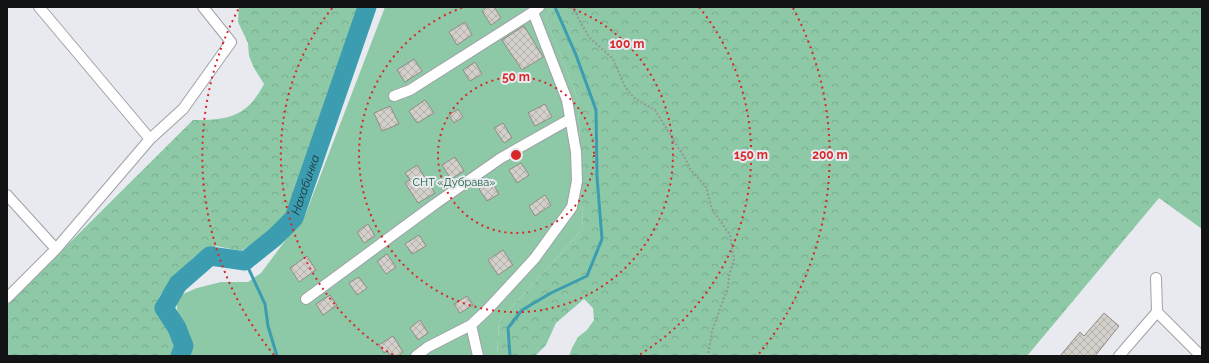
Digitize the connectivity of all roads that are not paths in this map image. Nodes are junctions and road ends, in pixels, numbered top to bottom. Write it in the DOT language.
graph roads {
  1 [pos="39,7"];
  2 [pos="203,7"];
  3 [pos="536,10"];
  4 [pos="394,96"];
  5 [pos="570,119"];
  6 [pos="150,139"];
  7 [pos="7,195"];
  8 [pos="56,249"];
  9 [pos="1156,278"];
  10 [pos="7,298"];
  11 [pos="306,299"];
  12 [pos="1157,312"];
  13 [pos="471,325"];
  14 [pos="416,356"];
  15 [pos="478,356"];
  16 [pos="1119,356"];
  17 [pos="1202,356"];
  1 -- 6 [label="street"];
  2 -- 6 [label="street"];
  3 -- 4 [label="street"];
  3 -- 5 [label="street"];
  5 -- 11 [label="street"];
  5 -- 13 [label="street"];
  6 -- 8 [label="street"];
  7 -- 8 [label="street"];
  8 -- 10 [label="street"];
  9 -- 12 [label="street"];
  12 -- 16 [label="street"];
  12 -- 17 [label="street"];
  13 -- 14 [label="street"];
  13 -- 15 [label="street"];
}
